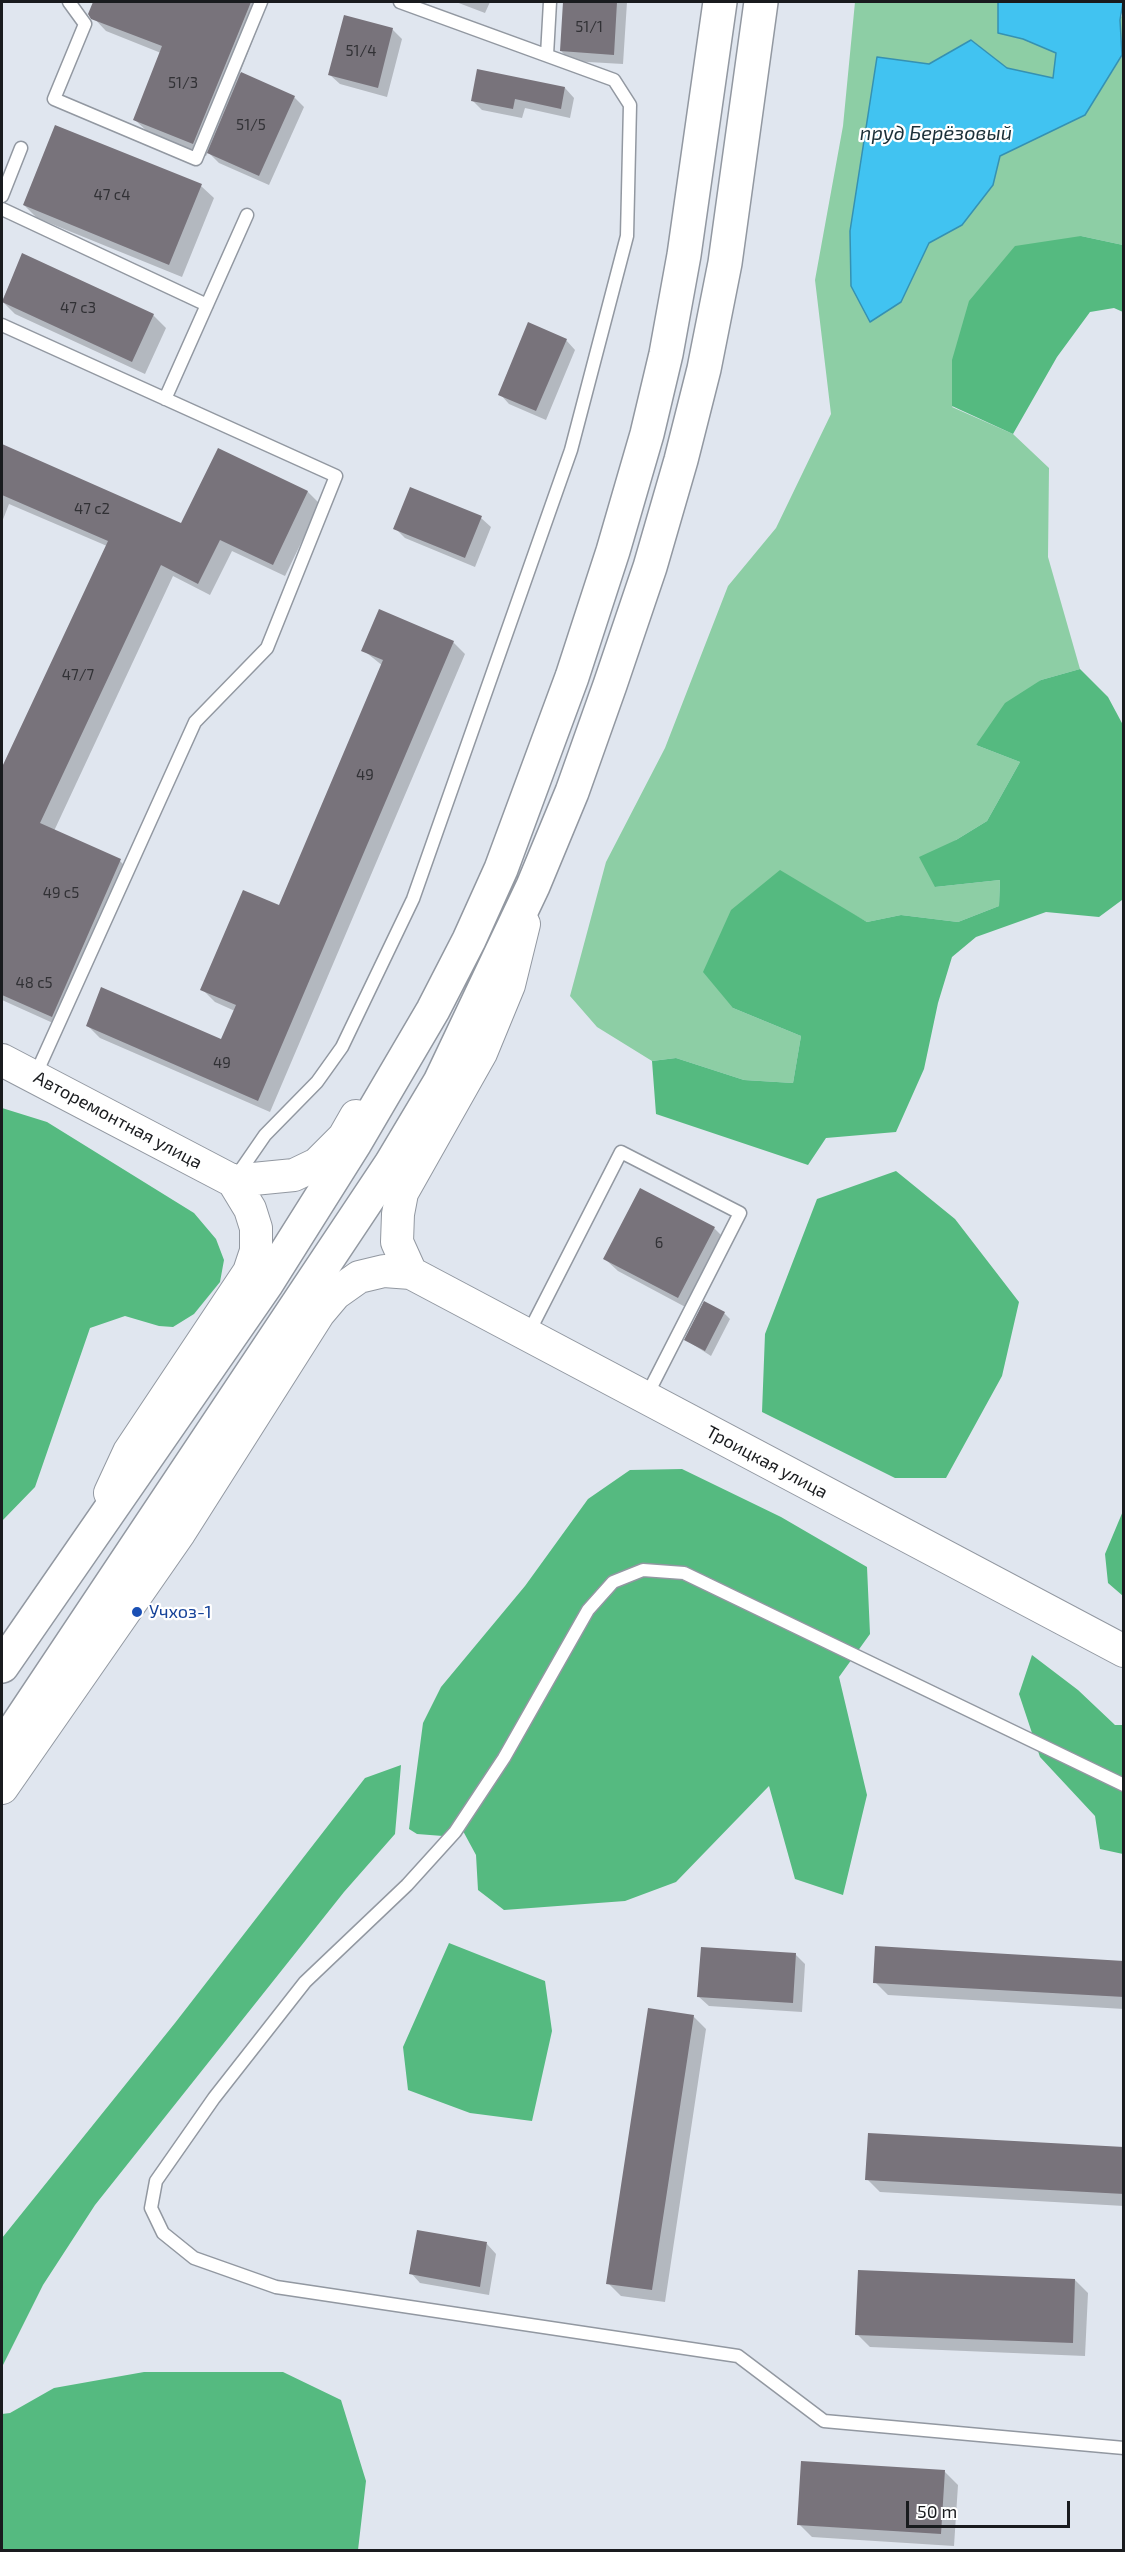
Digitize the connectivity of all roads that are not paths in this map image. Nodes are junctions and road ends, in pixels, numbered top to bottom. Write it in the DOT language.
graph roads {
  1 [pos="69,2"];
  2 [pos="261,2"];
  3 [pos="400,2"];
  4 [pos="550,2"];
  5 [pos="720,2"];
  6 [pos="761,2"];
  7 [pos="547,55"];
  8 [pos="21,148"];
  9 [pos="2,196"];
  10 [pos="2,209"];
  11 [pos="247,215"];
  12 [pos="207,305"];
  13 [pos="2,325"];
  14 [pos="165,399"];
  15 [pos="533,886"];
  16 [pos="469,940"];
  17 [pos="2,1060"];
  18 [pos="35,1076"];
  19 [pos="233,1181"];
  20 [pos="411,1273"];
  21 [pos="528,1335"];
  22 [pos="646,1397"];
  23 [pos="83,1549"];
  24 [pos="1124,1651"];
  25 [pos="2,1666"];
  26 [pos="2,1748"];
  27 [pos="1124,1785"];
  28 [pos="2,1788"];
  29 [pos="1124,2448"];
  1 -- 2 [label="lane"];
  3 -- 7 [label="lane"];
  4 -- 7 [label="lane"];
  5 -- 16 [label="highway"];
  6 -- 15 [label="highway"];
  7 -- 19 [label="lane"];
  8 -- 9 [label="lane"];
  10 -- 12 [label="lane"];
  11 -- 12 [label="lane"];
  12 -- 14 [label="lane"];
  13 -- 14 [label="lane"];
  14 -- 18 [label="lane"];
  15 -- 20 [label="street"];
  15 -- 26 [label="highway"];
  16 -- 19 [label="street"];
  16 -- 23 [label="highway"];
  17 -- 18 [label="street, Авторемонтная улица"];
  18 -- 19 [label="street, Авторемонтная улица"];
  19 -- 23 [label="street"];
  20 -- 21 [label="street, Троицкая улица"];
  20 -- 28 [label="street"];
  21 -- 22 [label="street, Троицкая улица"];
  21 -- 22 [label="lane"];
  22 -- 24 [label="street, Троицкая улица"];
  23 -- 25 [label="highway"];
  27 -- 29 [label="lane"];
}
